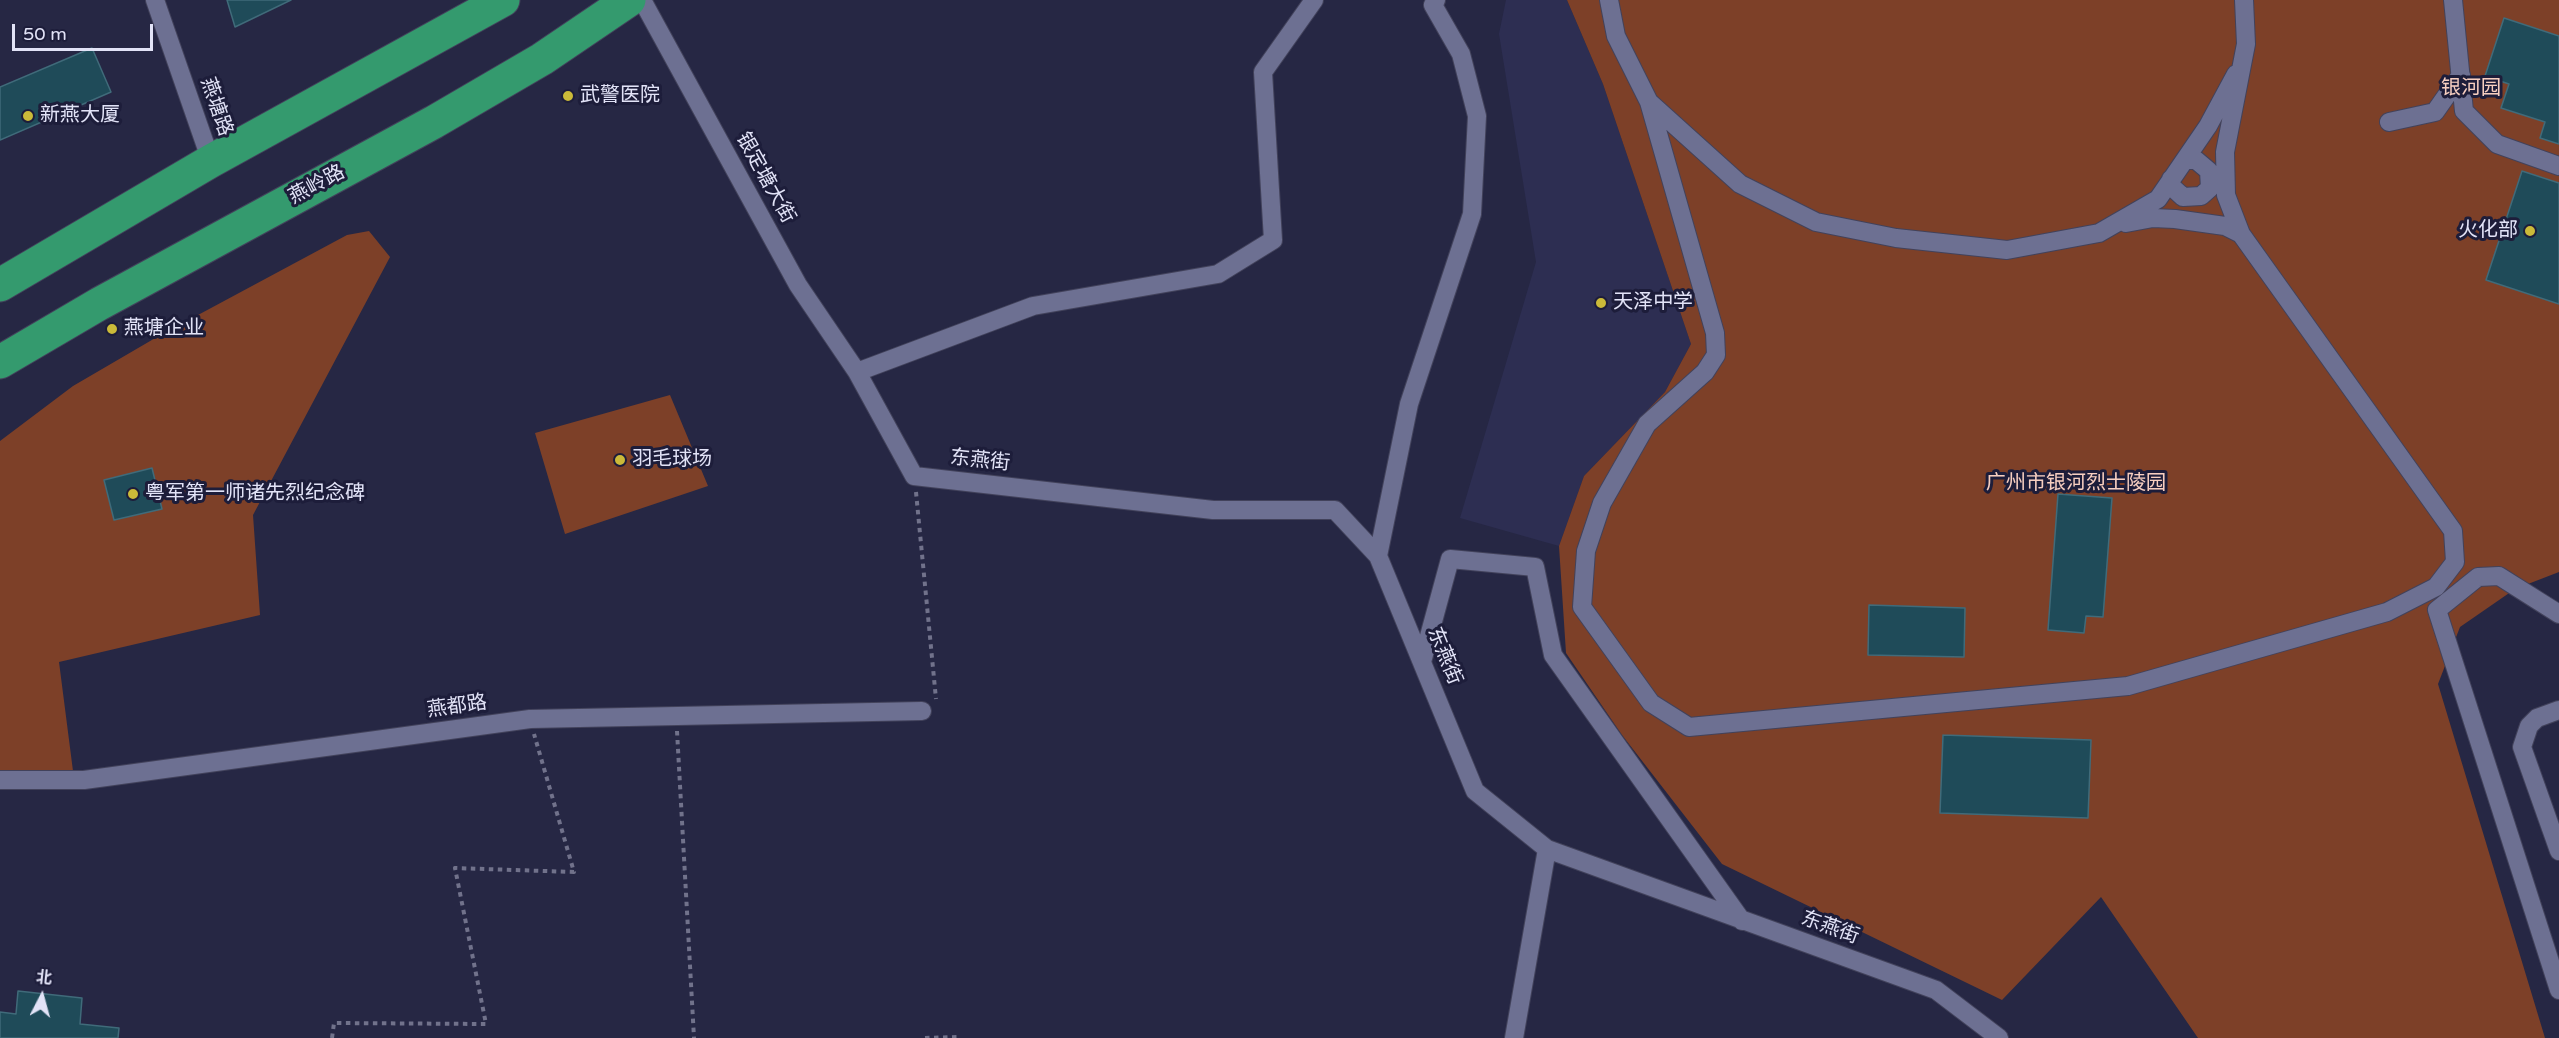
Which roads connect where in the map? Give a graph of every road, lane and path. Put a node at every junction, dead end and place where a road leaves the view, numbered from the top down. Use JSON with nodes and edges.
{"nodes":[{"id":1,"x":155,"y":0,"type":"edge"},
{"id":2,"x":503,"y":0,"type":"edge"},
{"id":3,"x":628,"y":0,"type":"edge"},
{"id":4,"x":642,"y":0,"type":"edge"},
{"id":5,"x":1314,"y":0,"type":"edge"},
{"id":6,"x":1436,"y":0,"type":"edge"},
{"id":7,"x":1610,"y":0,"type":"edge"},
{"id":8,"x":2244,"y":0,"type":"edge"},
{"id":9,"x":2453,"y":0,"type":"edge"},
{"id":10,"x":2243,"y":60,"type":"junction"},
{"id":11,"x":2461,"y":75,"type":"junction"},
{"id":12,"x":1649,"y":102,"type":"junction"},
{"id":13,"x":2389,"y":122,"type":"dead end"},
{"id":14,"x":2185,"y":160,"type":"junction"},
{"id":15,"x":211,"y":161,"type":"junction"},
{"id":16,"x":2217,"y":166,"type":"junction"},
{"id":17,"x":2559,"y":166,"type":"edge"},
{"id":18,"x":2171,"y":179,"type":"junction"},
{"id":19,"x":2208,"y":190,"type":"junction"},
{"id":20,"x":2226,"y":195,"type":"junction"},
{"id":21,"x":2114,"y":225,"type":"junction"},
{"id":22,"x":2241,"y":234,"type":"junction"},
{"id":23,"x":0,"y":285,"type":"edge"},
{"id":24,"x":0,"y":362,"type":"edge"},
{"id":25,"x":857,"y":372,"type":"junction"},
{"id":26,"x":914,"y":476,"type":"junction"},
{"id":27,"x":1378,"y":556,"type":"junction"},
{"id":28,"x":2559,"y":614,"type":"edge"},
{"id":29,"x":1422,"y":662,"type":"junction"},
{"id":30,"x":929,"y":706,"type":"joint"},
{"id":31,"x":2559,"y":711,"type":"edge"},
{"id":32,"x":676,"y":717,"type":"junction"},
{"id":33,"x":530,"y":719,"type":"junction"},
{"id":34,"x":0,"y":780,"type":"edge"},
{"id":35,"x":1547,"y":849,"type":"junction"},
{"id":36,"x":2559,"y":851,"type":"edge"},
{"id":37,"x":1742,"y":921,"type":"junction"},
{"id":38,"x":2559,"y":990,"type":"edge"},
{"id":39,"x":958,"y":1037,"type":"edge"},
{"id":40,"x":332,"y":1038,"type":"edge"},
{"id":41,"x":694,"y":1038,"type":"edge"},
{"id":42,"x":925,"y":1038,"type":"edge"},
{"id":43,"x":1514,"y":1038,"type":"edge"},
{"id":44,"x":1999,"y":1038,"type":"edge"}],
"edges":[{"from":1,"to":15,"type":"street","name":"燕塘路"},
{"from":2,"to":15,"type":"highway"},
{"from":3,"to":24,"type":"highway","name":"燕岭路"},
{"from":4,"to":25,"type":"street","name":"银定塘大街"},
{"from":5,"to":25,"type":"street"},
{"from":6,"to":27,"type":"street"},
{"from":7,"to":12,"type":"street"},
{"from":8,"to":10,"type":"street"},
{"from":9,"to":11,"type":"street"},
{"from":10,"to":14,"type":"street"},
{"from":10,"to":16,"type":"street"},
{"from":11,"to":13,"type":"street"},
{"from":11,"to":17,"type":"street"},
{"from":12,"to":21,"type":"street"},
{"from":12,"to":22,"type":"street"},
{"from":14,"to":16,"type":"street"},
{"from":14,"to":18,"type":"street"},
{"from":15,"to":23,"type":"highway"},
{"from":16,"to":19,"type":"street"},
{"from":16,"to":20,"type":"street"},
{"from":18,"to":19,"type":"street"},
{"from":18,"to":21,"type":"street"},
{"from":19,"to":20,"type":"street"},
{"from":20,"to":22,"type":"street"},
{"from":21,"to":22,"type":"street"},
{"from":25,"to":26,"type":"street"},
{"from":26,"to":27,"type":"street","name":"东燕街"},
{"from":26,"to":30,"type":"path"},
{"from":27,"to":29,"type":"street","name":"东燕街"},
{"from":28,"to":38,"type":"street"},
{"from":29,"to":35,"type":"street","name":"东燕街"},
{"from":29,"to":37,"type":"street"},
{"from":30,"to":32,"type":"street","name":"燕都路"},
{"from":31,"to":36,"type":"street"},
{"from":32,"to":33,"type":"street","name":"燕都路"},
{"from":32,"to":41,"type":"path"},
{"from":33,"to":34,"type":"street","name":"燕都路"},
{"from":33,"to":40,"type":"path"},
{"from":35,"to":37,"type":"street","name":"东燕街"},
{"from":35,"to":43,"type":"street"},
{"from":37,"to":44,"type":"street","name":"东燕街"},
{"from":39,"to":42,"type":"path"}]}
